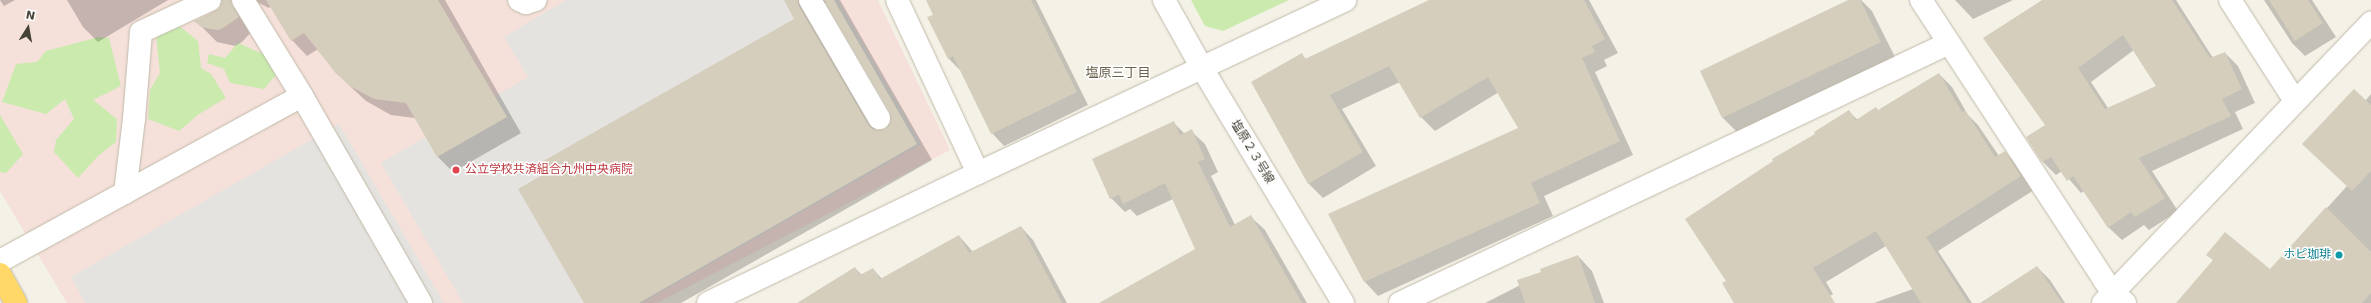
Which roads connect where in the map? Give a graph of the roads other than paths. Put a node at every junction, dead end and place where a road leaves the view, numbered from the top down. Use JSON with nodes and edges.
{"nodes":[{"id":1,"x":210,"y":0,"type":"edge"},
{"id":2,"x":244,"y":0,"type":"edge"},
{"id":3,"x":519,"y":0,"type":"edge"},
{"id":4,"x":536,"y":0,"type":"edge"},
{"id":5,"x":810,"y":0,"type":"edge"},
{"id":6,"x":897,"y":0,"type":"edge"},
{"id":7,"x":1164,"y":0,"type":"edge"},
{"id":8,"x":1345,"y":0,"type":"edge"},
{"id":9,"x":1921,"y":0,"type":"edge"},
{"id":10,"x":2230,"y":0,"type":"edge"},
{"id":11,"x":2371,"y":23,"type":"edge"},
{"id":12,"x":1949,"y":43,"type":"junction"},
{"id":13,"x":1202,"y":68,"type":"junction"},
{"id":14,"x":302,"y":96,"type":"junction"},
{"id":15,"x":2295,"y":101,"type":"junction"},
{"id":16,"x":879,"y":118,"type":"dead end"},
{"id":17,"x":978,"y":172,"type":"junction"},
{"id":18,"x":125,"y":193,"type":"junction"},
{"id":19,"x":0,"y":261,"type":"edge"},
{"id":20,"x":0,"y":274,"type":"edge"},
{"id":21,"x":2113,"y":299,"type":"edge"},
{"id":22,"x":16,"y":303,"type":"edge"},
{"id":23,"x":421,"y":303,"type":"edge"},
{"id":24,"x":708,"y":303,"type":"edge"},
{"id":25,"x":1343,"y":303,"type":"edge"},
{"id":26,"x":1400,"y":303,"type":"edge"}],
"edges":[{"from":1,"to":18,"type":"street"},
{"from":2,"to":14,"type":"street"},
{"from":3,"to":4,"type":"street"},
{"from":5,"to":16,"type":"street"},
{"from":6,"to":17,"type":"street"},
{"from":7,"to":13,"type":"street","name":"塩原２３号線"},
{"from":8,"to":13,"type":"street"},
{"from":9,"to":12,"type":"street"},
{"from":10,"to":15,"type":"street"},
{"from":11,"to":15,"type":"street"},
{"from":12,"to":21,"type":"street"},
{"from":12,"to":26,"type":"street"},
{"from":13,"to":17,"type":"street"},
{"from":13,"to":25,"type":"street","name":"塩原２３号線"},
{"from":14,"to":18,"type":"street"},
{"from":14,"to":23,"type":"street"},
{"from":15,"to":21,"type":"street"},
{"from":17,"to":24,"type":"street"},
{"from":18,"to":19,"type":"street"},
{"from":20,"to":22,"type":"highway"}]}
